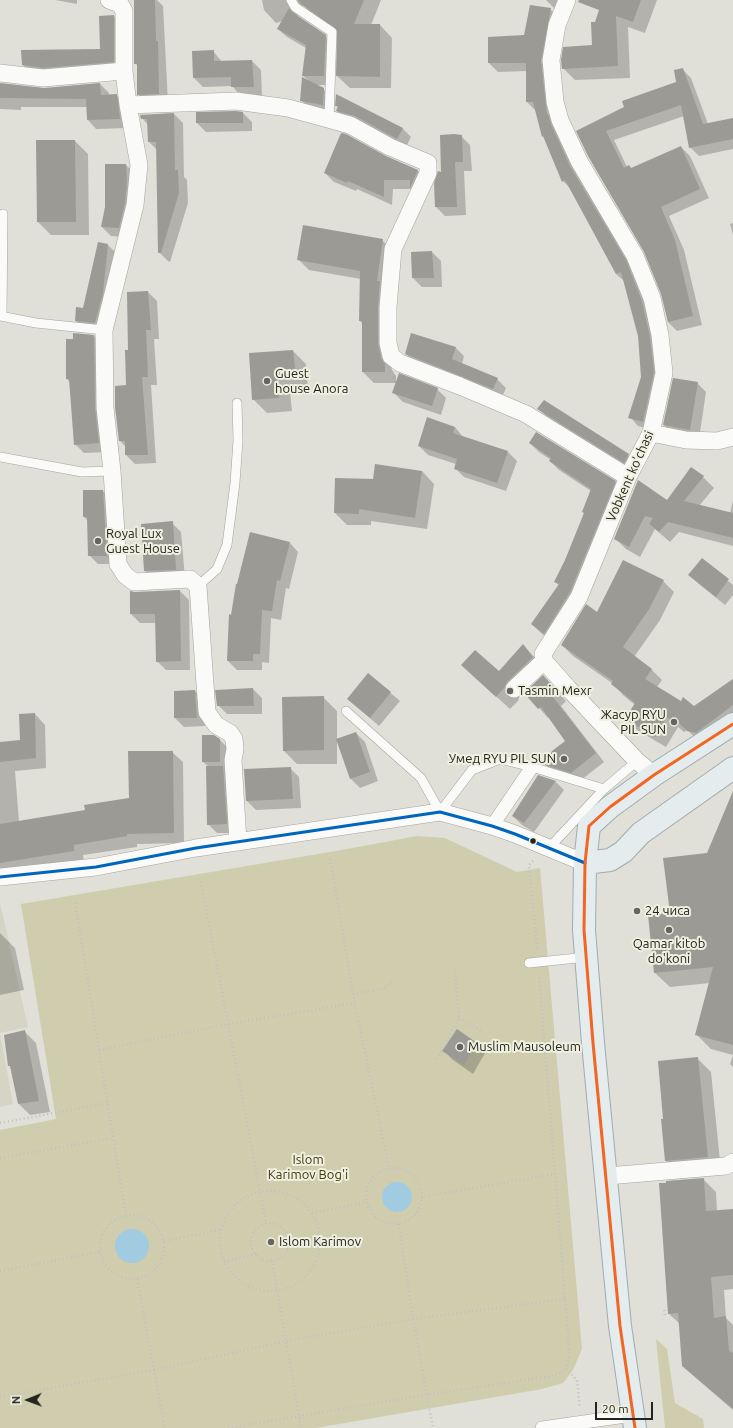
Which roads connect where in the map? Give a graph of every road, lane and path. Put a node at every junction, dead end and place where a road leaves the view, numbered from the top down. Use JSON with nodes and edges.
{"nodes":[{"id":1,"x":109,"y":0,"type":"edge"},
{"id":2,"x":291,"y":0,"type":"edge"},
{"id":3,"x":567,"y":0,"type":"edge"},
{"id":4,"x":124,"y":70,"type":"junction"},
{"id":5,"x":0,"y":73,"type":"edge"},
{"id":6,"x":128,"y":105,"type":"junction"},
{"id":7,"x":329,"y":119,"type":"junction"},
{"id":8,"x":3,"y":214,"type":"dead end"},
{"id":9,"x":1,"y":316,"type":"edge"},
{"id":10,"x":104,"y":330,"type":"junction"},
{"id":11,"x":237,"y":403,"type":"dead end"},
{"id":12,"x":651,"y":433,"type":"junction"},
{"id":13,"x":733,"y":437,"type":"edge"},
{"id":14,"x":0,"y":457,"type":"edge"},
{"id":15,"x":112,"y":471,"type":"junction"},
{"id":16,"x":628,"y":477,"type":"junction"},
{"id":17,"x":198,"y":586,"type":"junction"},
{"id":18,"x":544,"y":661,"type":"junction"},
{"id":19,"x":514,"y":689,"type":"dead end"},
{"id":20,"x":346,"y":711,"type":"dead end"},
{"id":21,"x":733,"y":724,"type":"edge"},
{"id":22,"x":637,"y":761,"type":"junction"},
{"id":23,"x":532,"y":767,"type":"junction"},
{"id":24,"x":733,"y":768,"type":"edge"},
{"id":25,"x":654,"y":775,"type":"junction"},
{"id":26,"x":604,"y":789,"type":"junction"},
{"id":27,"x":440,"y":812,"type":"junction"},
{"id":28,"x":492,"y":826,"type":"junction"},
{"id":29,"x":238,"y":842,"type":"junction"},
{"id":30,"x":548,"y":849,"type":"junction"},
{"id":31,"x":330,"y":859,"type":"dead end"},
{"id":32,"x":585,"y":863,"type":"junction"},
{"id":33,"x":0,"y":877,"type":"edge"},
{"id":34,"x":201,"y":882,"type":"dead end"},
{"id":35,"x":75,"y":903,"type":"dead end"},
{"id":36,"x":587,"y":957,"type":"junction"},
{"id":37,"x":533,"y":962,"type":"junction"},
{"id":38,"x":455,"y":971,"type":"dead end"},
{"id":39,"x":392,"y":983,"type":"dead end"},
{"id":40,"x":353,"y":994,"type":"junction"},
{"id":41,"x":355,"y":1003,"type":"junction"},
{"id":42,"x":459,"y":1018,"type":"junction"},
{"id":43,"x":228,"y":1024,"type":"junction"},
{"id":44,"x":483,"y":1032,"type":"dead end"},
{"id":45,"x":99,"y":1050,"type":"junction"},
{"id":46,"x":437,"y":1059,"type":"dead end"},
{"id":47,"x":108,"y":1103,"type":"junction"},
{"id":48,"x":0,"y":1124,"type":"edge"},
{"id":49,"x":113,"y":1138,"type":"junction"},
{"id":50,"x":0,"y":1158,"type":"edge"},
{"id":51,"x":733,"y":1162,"type":"edge"},
{"id":52,"x":389,"y":1169,"type":"junction"},
{"id":53,"x":555,"y":1174,"type":"junction"},
{"id":54,"x":606,"y":1176,"type":"junction"},
{"id":55,"x":259,"y":1192,"type":"junction"},
{"id":56,"x":421,"y":1197,"type":"junction"},
{"id":57,"x":366,"y":1202,"type":"junction"},
{"id":58,"x":312,"y":1213,"type":"junction"},
{"id":59,"x":126,"y":1216,"type":"junction"},
{"id":60,"x":266,"y":1223,"type":"junction"},
{"id":61,"x":399,"y":1224,"type":"junction"},
{"id":62,"x":221,"y":1230,"type":"junction"},
{"id":63,"x":164,"y":1241,"type":"junction"},
{"id":64,"x":321,"y":1246,"type":"junction"},
{"id":65,"x":288,"y":1248,"type":"junction"},
{"id":66,"x":100,"y":1252,"type":"junction"},
{"id":67,"x":257,"y":1254,"type":"junction"},
{"id":68,"x":272,"y":1260,"type":"junction"},
{"id":69,"x":224,"y":1262,"type":"junction"},
{"id":70,"x":0,"y":1271,"type":"edge"},
{"id":71,"x":137,"y":1279,"type":"junction"},
{"id":72,"x":278,"y":1292,"type":"junction"},
{"id":73,"x":565,"y":1299,"type":"junction"},
{"id":74,"x":664,"y":1310,"type":"dead end"},
{"id":75,"x":665,"y":1317,"type":"dead end"},
{"id":76,"x":413,"y":1319,"type":"junction"},
{"id":77,"x":286,"y":1341,"type":"junction"},
{"id":78,"x":566,"y":1369,"type":"junction"},
{"id":79,"x":154,"y":1370,"type":"junction"},
{"id":80,"x":426,"y":1395,"type":"junction"},
{"id":81,"x":0,"y":1397,"type":"edge"},
{"id":82,"x":298,"y":1417,"type":"junction"},
{"id":83,"x":634,"y":1421,"type":"edge"},
{"id":84,"x":582,"y":1422,"type":"junction"},
{"id":85,"x":165,"y":1428,"type":"edge"},
{"id":86,"x":228,"y":1428,"type":"edge"},
{"id":87,"x":301,"y":1428,"type":"edge"},
{"id":88,"x":433,"y":1428,"type":"edge"},
{"id":89,"x":542,"y":1428,"type":"edge"}],
"edges":[{"from":1,"to":4,"type":"street"},
{"from":2,"to":7,"type":"lane"},
{"from":3,"to":12,"type":"street","name":"Vobkent ko'chasi"},
{"from":4,"to":5,"type":"street"},
{"from":4,"to":6,"type":"street"},
{"from":6,"to":7,"type":"street"},
{"from":6,"to":10,"type":"street"},
{"from":7,"to":16,"type":"street"},
{"from":8,"to":9,"type":"lane"},
{"from":9,"to":10,"type":"lane"},
{"from":10,"to":15,"type":"street"},
{"from":11,"to":17,"type":"lane"},
{"from":12,"to":13,"type":"street"},
{"from":12,"to":16,"type":"street","name":"Vobkent ko'chasi"},
{"from":14,"to":15,"type":"lane"},
{"from":15,"to":17,"type":"street"},
{"from":16,"to":18,"type":"street","name":"Vobkent ko'chasi"},
{"from":17,"to":29,"type":"street"},
{"from":18,"to":19,"type":"street"},
{"from":18,"to":22,"type":"street"},
{"from":20,"to":27,"type":"lane"},
{"from":21,"to":25,"type":"main road"},
{"from":22,"to":25,"type":"street"},
{"from":22,"to":26,"type":"lane"},
{"from":23,"to":26,"type":"lane"},
{"from":23,"to":27,"type":"lane"},
{"from":23,"to":28,"type":"street"},
{"from":24,"to":32,"type":"main road"},
{"from":25,"to":32,"type":"main road"},
{"from":26,"to":30,"type":"lane"},
{"from":27,"to":28,"type":"street"},
{"from":27,"to":29,"type":"street"},
{"from":28,"to":30,"type":"street"},
{"from":29,"to":33,"type":"street"},
{"from":30,"to":32,"type":"street"},
{"from":30,"to":37,"type":"path"},
{"from":31,"to":40,"type":"path"},
{"from":32,"to":36,"type":"main road"},
{"from":34,"to":43,"type":"path"},
{"from":35,"to":45,"type":"path"},
{"from":36,"to":37,"type":"lane"},
{"from":36,"to":54,"type":"main road"},
{"from":37,"to":53,"type":"path"},
{"from":38,"to":42,"type":"path"},
{"from":39,"to":40,"type":"path"},
{"from":40,"to":41,"type":"path"},
{"from":41,"to":43,"type":"path"},
{"from":41,"to":52,"type":"path"},
{"from":42,"to":44,"type":"path"},
{"from":42,"to":46,"type":"path"},
{"from":43,"to":45,"type":"path"},
{"from":43,"to":55,"type":"path"},
{"from":45,"to":47,"type":"path"},
{"from":47,"to":48,"type":"path"},
{"from":47,"to":49,"type":"path"},
{"from":49,"to":50,"type":"path"},
{"from":49,"to":59,"type":"path"},
{"from":51,"to":54,"type":"street"},
{"from":52,"to":56,"type":"path"},
{"from":52,"to":57,"type":"path"},
{"from":53,"to":56,"type":"path"},
{"from":53,"to":73,"type":"path"},
{"from":54,"to":83,"type":"main road"},
{"from":55,"to":58,"type":"path"},
{"from":55,"to":60,"type":"path"},
{"from":55,"to":62,"type":"path"},
{"from":56,"to":61,"type":"path"},
{"from":57,"to":58,"type":"path"},
{"from":57,"to":61,"type":"path"},
{"from":58,"to":64,"type":"path"},
{"from":59,"to":63,"type":"path"},
{"from":59,"to":66,"type":"path"},
{"from":60,"to":65,"type":"path"},
{"from":60,"to":67,"type":"path"},
{"from":61,"to":76,"type":"path"},
{"from":62,"to":63,"type":"path"},
{"from":62,"to":69,"type":"path"},
{"from":63,"to":71,"type":"path"},
{"from":64,"to":65,"type":"path"},
{"from":64,"to":72,"type":"path"},
{"from":65,"to":68,"type":"path"},
{"from":66,"to":70,"type":"path"},
{"from":66,"to":71,"type":"path"},
{"from":67,"to":68,"type":"path"},
{"from":67,"to":69,"type":"path"},
{"from":68,"to":72,"type":"path"},
{"from":69,"to":72,"type":"path"},
{"from":71,"to":79,"type":"path"},
{"from":72,"to":77,"type":"path"},
{"from":73,"to":76,"type":"path"},
{"from":73,"to":78,"type":"path"},
{"from":74,"to":75,"type":"path"},
{"from":76,"to":77,"type":"path"},
{"from":76,"to":80,"type":"path"},
{"from":77,"to":79,"type":"path"},
{"from":77,"to":82,"type":"path"},
{"from":78,"to":80,"type":"path"},
{"from":78,"to":84,"type":"path"},
{"from":79,"to":81,"type":"path"},
{"from":79,"to":85,"type":"path"},
{"from":80,"to":82,"type":"path"},
{"from":80,"to":88,"type":"path"},
{"from":82,"to":86,"type":"path"},
{"from":82,"to":87,"type":"path"},
{"from":83,"to":84,"type":"street"},
{"from":84,"to":89,"type":"street"}]}
